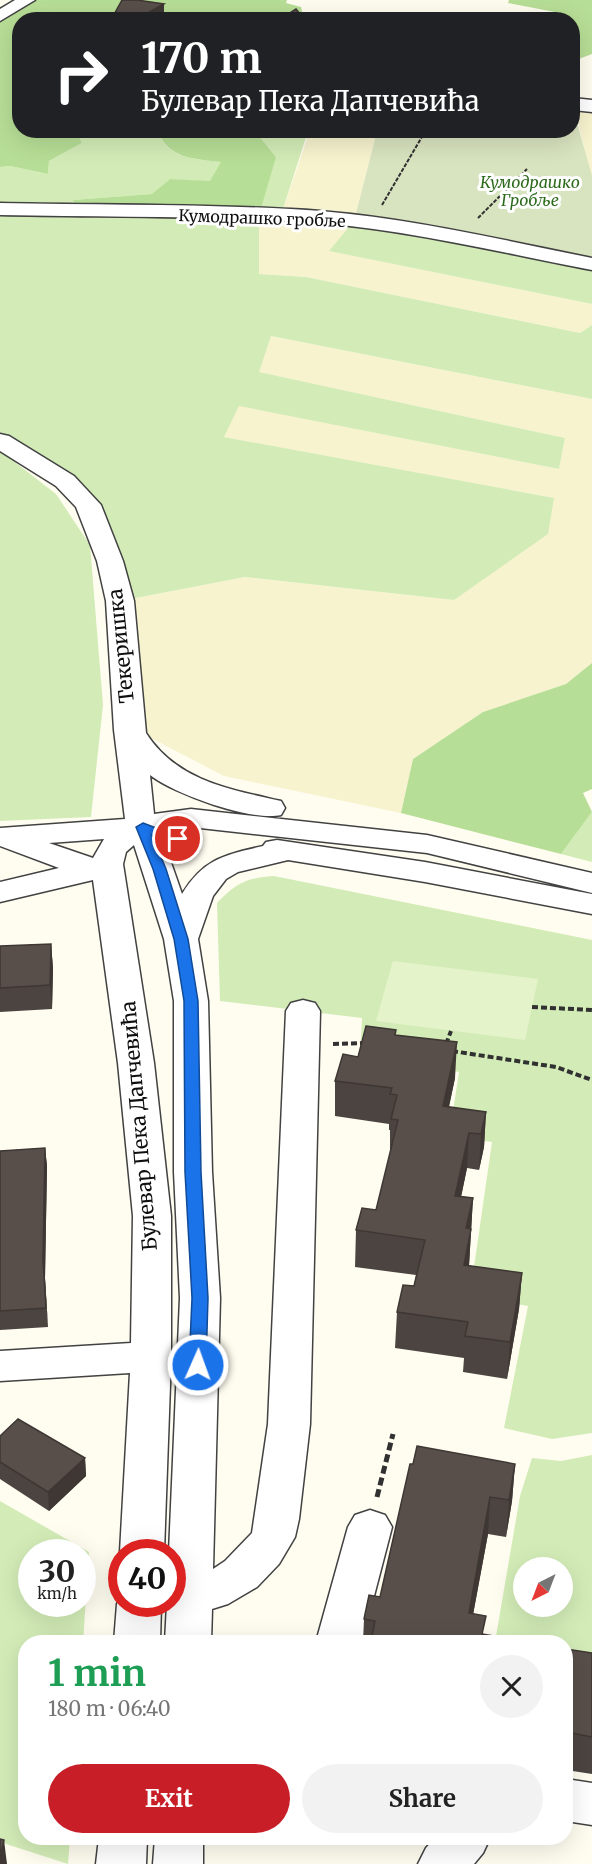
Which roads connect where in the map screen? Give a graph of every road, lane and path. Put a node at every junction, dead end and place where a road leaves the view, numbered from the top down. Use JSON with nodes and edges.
{"nodes":[{"id":1,"x":22,"y":0,"type":"edge"},
{"id":2,"x":0,"y":16,"type":"edge"},
{"id":3,"x":422,"y":138,"type":"edge"},
{"id":4,"x":527,"y":169,"type":"dead end"},
{"id":5,"x":0,"y":209,"type":"edge"},
{"id":6,"x":478,"y":218,"type":"dead end"},
{"id":7,"x":368,"y":223,"type":"junction"},
{"id":8,"x":592,"y":264,"type":"edge"},
{"id":9,"x":3,"y":446,"type":"edge"},
{"id":10,"x":129,"y":730,"type":"junction"},
{"id":11,"x":143,"y":827,"type":"junction"},
{"id":12,"x":427,"y":844,"type":"junction"},
{"id":13,"x":287,"y":850,"type":"junction"},
{"id":14,"x":101,"y":872,"type":"junction"},
{"id":15,"x":592,"y":883,"type":"edge"},
{"id":16,"x":0,"y":892,"type":"edge"},
{"id":17,"x":592,"y":904,"type":"edge"},
{"id":18,"x":181,"y":939,"type":"junction"},
{"id":19,"x":532,"y":1007,"type":"dead end"},
{"id":20,"x":592,"y":1010,"type":"edge"},
{"id":21,"x":302,"y":1028,"type":"joint"},
{"id":22,"x":451,"y":1030,"type":"dead end"},
{"id":23,"x":369,"y":1043,"type":"edge"},
{"id":24,"x":592,"y":1080,"type":"edge"},
{"id":25,"x":151,"y":1356,"type":"junction"},
{"id":26,"x":0,"y":1366,"type":"edge"},
{"id":27,"x":393,"y":1434,"type":"dead end"},
{"id":28,"x":370,"y":1527,"type":"joint"},
{"id":29,"x":143,"y":1539,"type":"edge"},
{"id":30,"x":189,"y":1592,"type":"junction"},
{"id":31,"x":139,"y":1617,"type":"edge"},
{"id":32,"x":138,"y":1635,"type":"edge"},
{"id":33,"x":188,"y":1635,"type":"edge"},
{"id":34,"x":341,"y":1635,"type":"edge"},
{"id":35,"x":573,"y":1801,"type":"edge"},
{"id":36,"x":592,"y":1804,"type":"edge"},
{"id":37,"x":122,"y":1845,"type":"edge"},
{"id":38,"x":179,"y":1845,"type":"edge"},
{"id":39,"x":121,"y":1864,"type":"edge"},
{"id":40,"x":178,"y":1864,"type":"edge"}],
"edges":[{"from":1,"to":2,"type":"street"},
{"from":3,"to":7,"type":"path"},
{"from":4,"to":6,"type":"path"},
{"from":5,"to":7,"type":"street","name":"Кумодрашко гробље"},
{"from":7,"to":8,"type":"street","name":"Кумодрашко гробље"},
{"from":9,"to":10,"type":"street","name":"Текеришка"},
{"from":10,"to":11,"type":"street","name":"Текеришка"},
{"from":10,"to":12,"type":"street"},
{"from":11,"to":12,"type":"street","name":"Булевар Пека Дапчевића"},
{"from":11,"to":13,"type":"street"},
{"from":11,"to":14,"type":"street","name":"Булевар Пека Дапчевића"},
{"from":11,"to":14,"type":"street"},
{"from":11,"to":18,"type":"street"},
{"from":12,"to":15,"type":"street","name":"Булевар Пека Дапчевића"},
{"from":13,"to":17,"type":"street"},
{"from":13,"to":18,"type":"street"},
{"from":14,"to":16,"type":"street"},
{"from":14,"to":25,"type":"street","name":"Булевар Пека Дапчевића"},
{"from":18,"to":30,"type":"street"},
{"from":19,"to":20,"type":"path"},
{"from":21,"to":23,"type":"path"},
{"from":21,"to":30,"type":"street"},
{"from":22,"to":24,"type":"path"},
{"from":25,"to":26,"type":"street"},
{"from":25,"to":29,"type":"street","name":"Булевар Пека Дапчевића"},
{"from":27,"to":28,"type":"path"},
{"from":28,"to":34,"type":"street"},
{"from":30,"to":33,"type":"street"},
{"from":31,"to":32,"type":"street"},
{"from":35,"to":36,"type":"street"},
{"from":37,"to":39,"type":"street"},
{"from":38,"to":40,"type":"street"}]}
